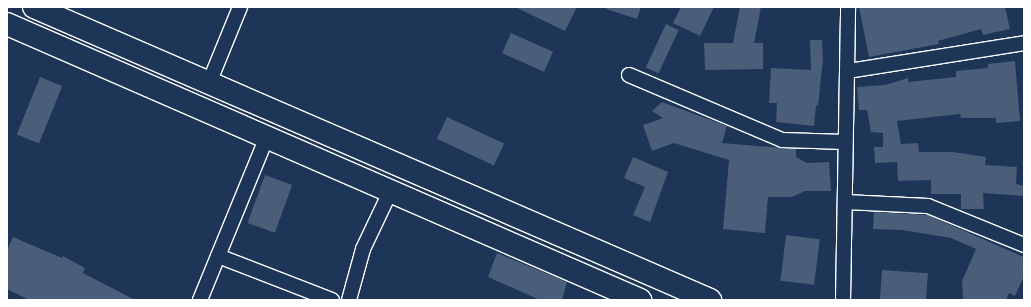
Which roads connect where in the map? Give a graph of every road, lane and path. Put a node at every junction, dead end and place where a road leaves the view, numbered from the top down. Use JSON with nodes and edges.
{"nodes":[{"id":1,"x":34,"y":7,"type":"edge"},
{"id":2,"x":240,"y":7,"type":"edge"},
{"id":3,"x":848,"y":7,"type":"edge"},
{"id":4,"x":7,"y":24,"type":"edge"},
{"id":5,"x":1024,"y":43,"type":"edge"},
{"id":6,"x":172,"y":67,"type":"junction"},
{"id":7,"x":848,"y":71,"type":"junction"},
{"id":8,"x":629,"y":75,"type":"dead end"},
{"id":9,"x":209,"y":83,"type":"junction"},
{"id":10,"x":161,"y":90,"type":"junction"},
{"id":11,"x":267,"y":137,"type":"junction"},
{"id":12,"x":845,"y":142,"type":"junction"},
{"id":13,"x":391,"y":190,"type":"junction"},
{"id":14,"x":845,"y":202,"type":"junction"},
{"id":15,"x":1024,"y":245,"type":"edge"},
{"id":16,"x":218,"y":256,"type":"junction"},
{"id":17,"x":705,"y":299,"type":"edge"},
{"id":18,"x":200,"y":300,"type":"edge"},
{"id":19,"x":332,"y":300,"type":"edge"},
{"id":20,"x":349,"y":300,"type":"edge"},
{"id":21,"x":640,"y":300,"type":"edge"},
{"id":22,"x":843,"y":300,"type":"edge"}],
"edges":[{"from":1,"to":6,"type":"main road"},
{"from":2,"to":9,"type":"street"},
{"from":3,"to":7,"type":"street"},
{"from":4,"to":10,"type":"main road"},
{"from":5,"to":7,"type":"street"},
{"from":6,"to":9,"type":"main road"},
{"from":6,"to":10,"type":"main road"},
{"from":7,"to":12,"type":"street"},
{"from":8,"to":12,"type":"street"},
{"from":9,"to":17,"type":"main road"},
{"from":10,"to":11,"type":"main road"},
{"from":11,"to":13,"type":"main road"},
{"from":11,"to":16,"type":"street"},
{"from":12,"to":14,"type":"street"},
{"from":13,"to":20,"type":"street"},
{"from":13,"to":21,"type":"main road"},
{"from":14,"to":15,"type":"street"},
{"from":14,"to":22,"type":"street"},
{"from":16,"to":18,"type":"street"},
{"from":16,"to":19,"type":"street"}]}
